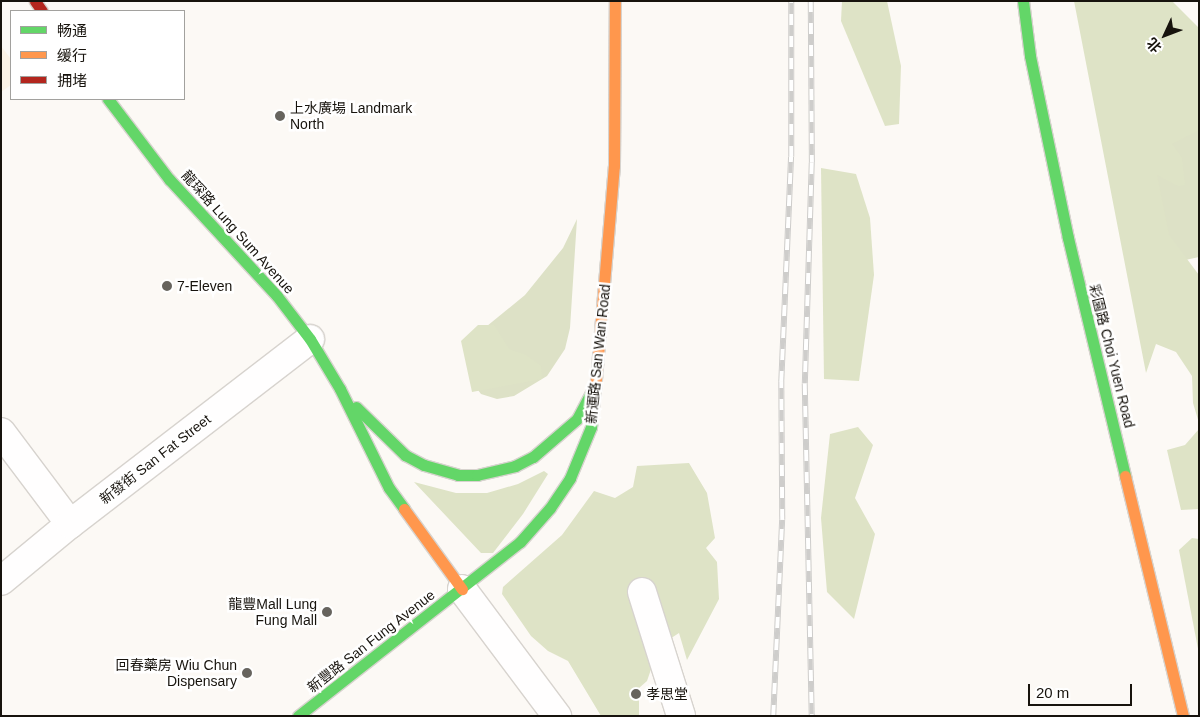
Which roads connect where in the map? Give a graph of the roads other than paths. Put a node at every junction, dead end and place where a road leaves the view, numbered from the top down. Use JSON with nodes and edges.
{"nodes":[{"id":1,"x":615,"y":1,"type":"edge"},
{"id":2,"x":1023,"y":1,"type":"edge"},
{"id":3,"x":109,"y":100,"type":"edge"},
{"id":4,"x":310,"y":339,"type":"junction"},
{"id":5,"x":598,"y":381,"type":"junction"},
{"id":6,"x":340,"y":389,"type":"junction"},
{"id":7,"x":1,"y":432,"type":"edge"},
{"id":8,"x":70,"y":524,"type":"junction"},
{"id":9,"x":1,"y":581,"type":"edge"},
{"id":10,"x":462,"y":589,"type":"junction"},
{"id":11,"x":642,"y":592,"type":"dead end"},
{"id":12,"x":298,"y":716,"type":"edge"},
{"id":13,"x":557,"y":716,"type":"edge"},
{"id":14,"x":681,"y":716,"type":"edge"},
{"id":15,"x":1183,"y":716,"type":"edge"}],
"edges":[{"from":1,"to":5,"type":"street","name":"新運路 San Wan Road"},
{"from":2,"to":15,"type":"street","name":"彩園路 Choi Yuen Road"},
{"from":3,"to":4,"type":"street","name":"龍琛路 Lung Sum Avenue"},
{"from":4,"to":6,"type":"street","name":"龍琛路 Lung Sum Avenue"},
{"from":4,"to":8,"type":"street","name":"新發街 San Fat Street"},
{"from":5,"to":6,"type":"street","name":"龍琛路 Lung Sum Avenue"},
{"from":5,"to":10,"type":"street","name":"新運路 San Wan Road"},
{"from":6,"to":10,"type":"street","name":"龍琛路 Lung Sum Avenue"},
{"from":7,"to":8,"type":"street"},
{"from":8,"to":9,"type":"street","name":"新發街 San Fat Street"},
{"from":10,"to":12,"type":"street","name":"新豐路 San Fung Avenue"},
{"from":10,"to":13,"type":"street"},
{"from":11,"to":14,"type":"street"}]}
